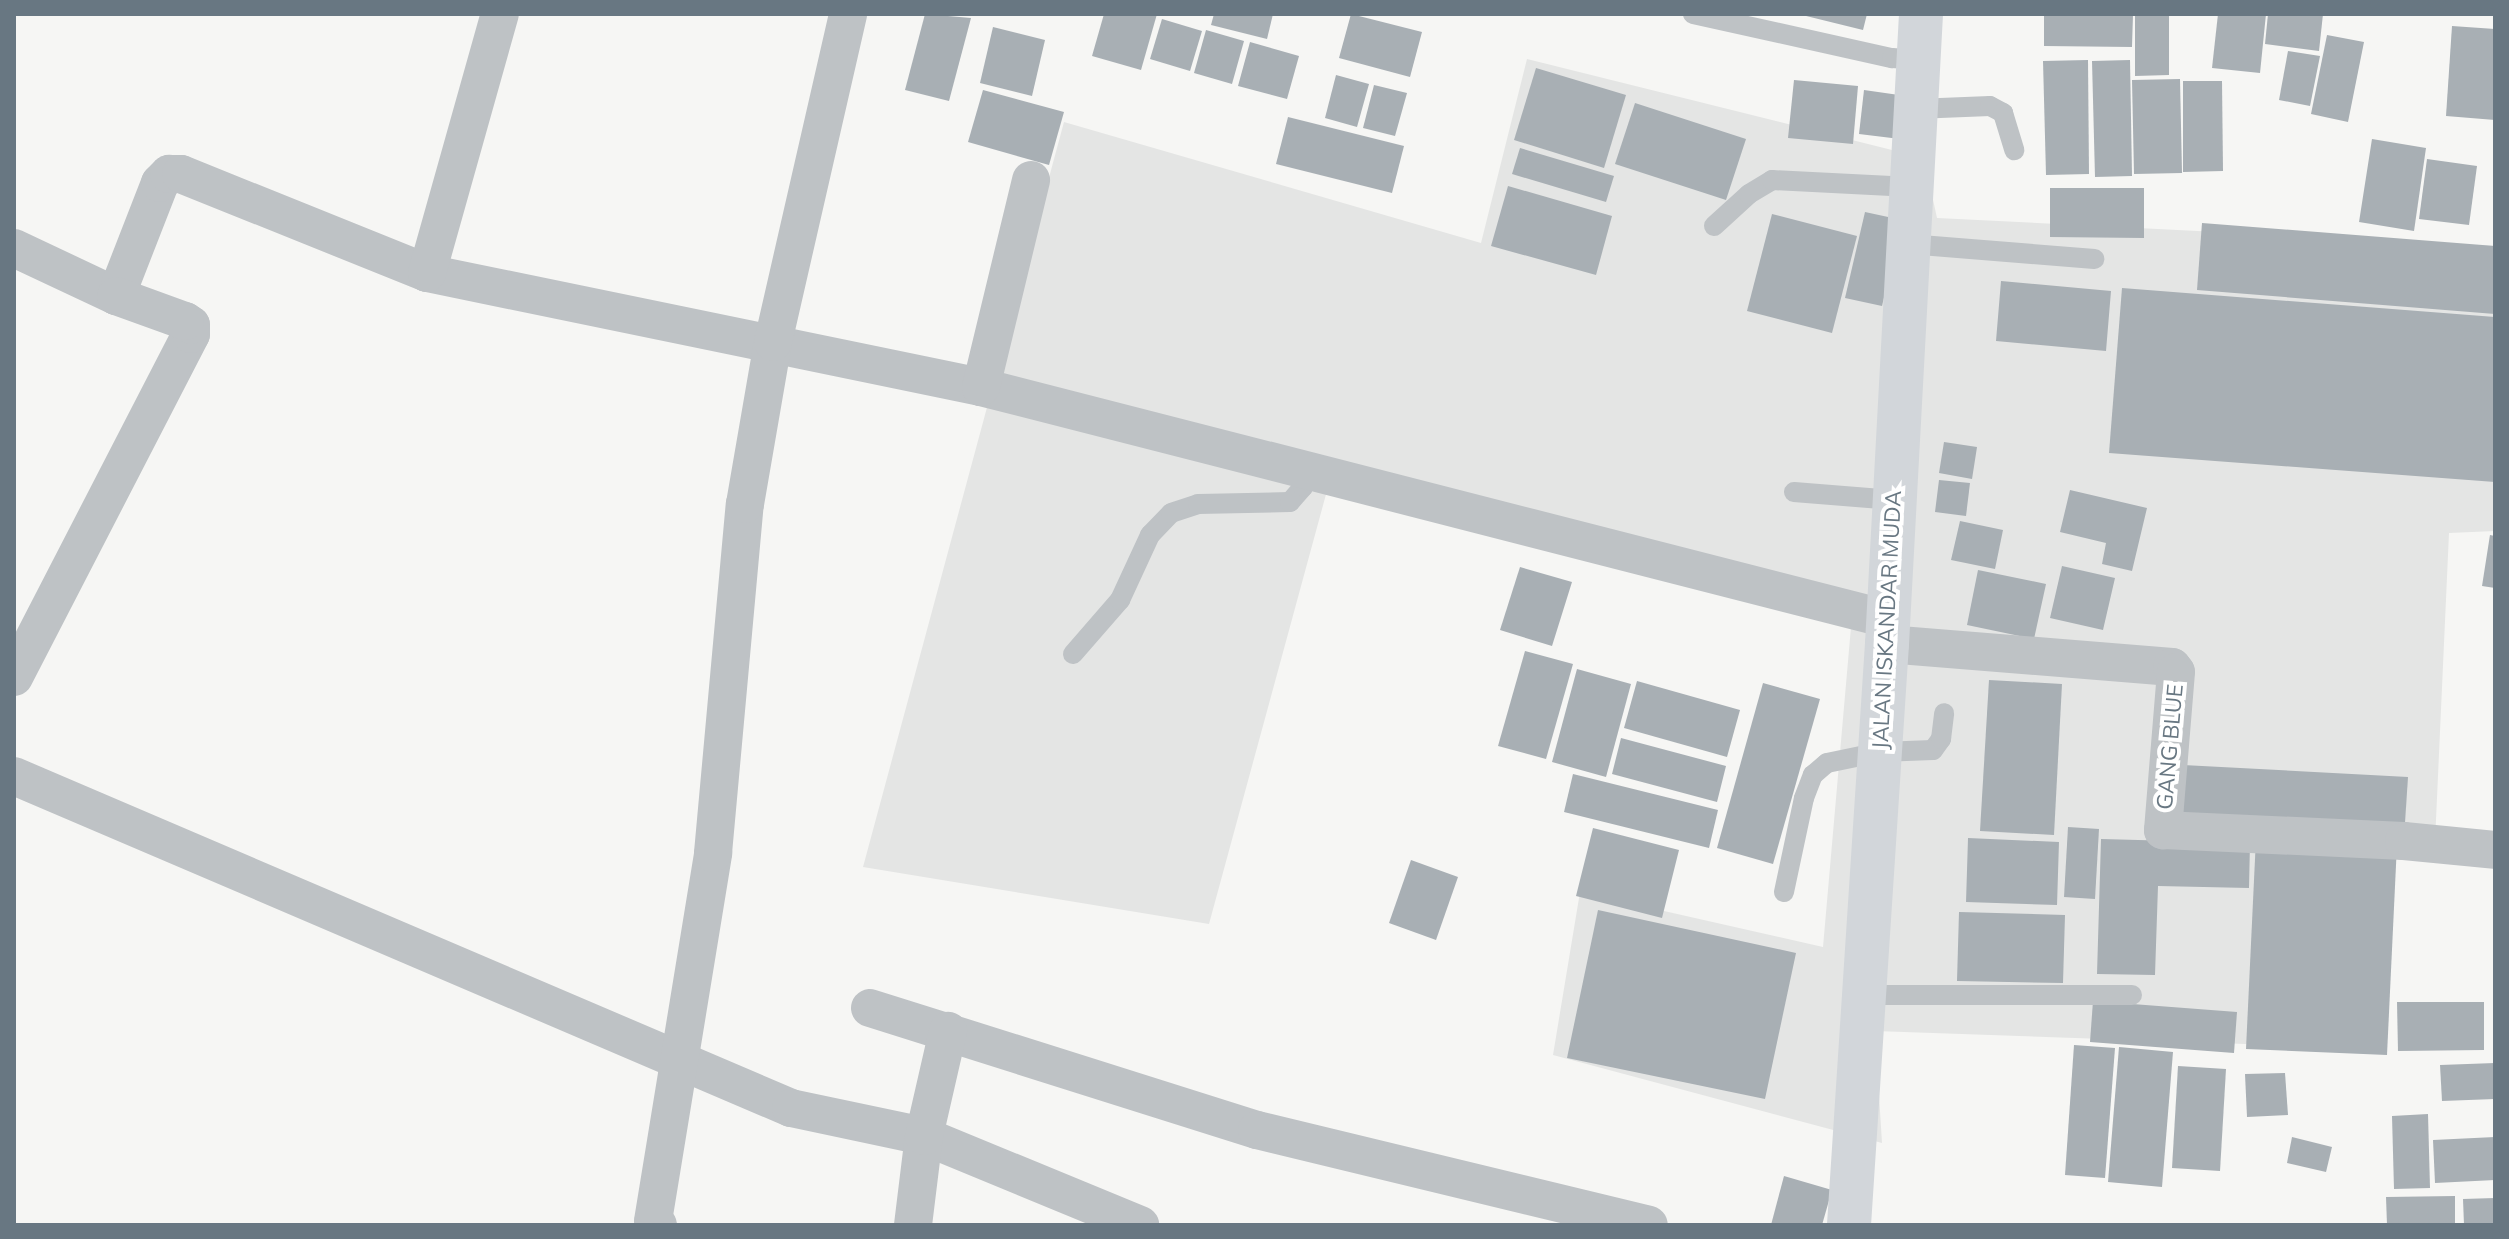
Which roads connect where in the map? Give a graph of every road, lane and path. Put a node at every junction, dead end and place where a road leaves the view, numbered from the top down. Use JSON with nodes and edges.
{"nodes":[{"id":1,"x":500,"y":14,"type":"edge"},
{"id":2,"x":848,"y":14,"type":"edge"},
{"id":3,"x":1693,"y":14,"type":"edge"},
{"id":4,"x":1921,"y":14,"type":"edge"},
{"id":5,"x":1918,"y":60,"type":"junction"},
{"id":6,"x":1915,"y":109,"type":"junction"},
{"id":7,"x":2014,"y":150,"type":"dead end"},
{"id":8,"x":1031,"y":180,"type":"dead end"},
{"id":9,"x":1911,"y":187,"type":"junction"},
{"id":10,"x":1714,"y":226,"type":"dead end"},
{"id":11,"x":1908,"y":244,"type":"junction"},
{"id":12,"x":14,"y":248,"type":"edge"},
{"id":13,"x":2094,"y":259,"type":"dead end"},
{"id":14,"x":427,"y":273,"type":"junction"},
{"id":15,"x":116,"y":296,"type":"junction"},
{"id":16,"x":773,"y":342,"type":"junction"},
{"id":17,"x":981,"y":387,"type":"junction"},
{"id":18,"x":1306,"y":471,"type":"junction"},
{"id":19,"x":1794,"y":492,"type":"dead end"},
{"id":20,"x":1894,"y":500,"type":"junction"},
{"id":21,"x":1887,"y":631,"type":"junction"},
{"id":22,"x":1073,"y":654,"type":"dead end"},
{"id":23,"x":14,"y":677,"type":"edge"},
{"id":24,"x":1944,"y":713,"type":"dead end"},
{"id":25,"x":1880,"y":752,"type":"junction"},
{"id":26,"x":14,"y":776,"type":"edge"},
{"id":27,"x":2495,"y":850,"type":"edge"},
{"id":28,"x":1784,"y":892,"type":"dead end"},
{"id":29,"x":1864,"y":995,"type":"junction"},
{"id":30,"x":2132,"y":995,"type":"dead end"},
{"id":31,"x":870,"y":1008,"type":"dead end"},
{"id":32,"x":948,"y":1031,"type":"junction"},
{"id":33,"x":681,"y":1061,"type":"junction"},
{"id":34,"x":924,"y":1136,"type":"junction"},
{"id":35,"x":658,"y":1225,"type":"edge"},
{"id":36,"x":913,"y":1225,"type":"edge"},
{"id":37,"x":1140,"y":1225,"type":"edge"},
{"id":38,"x":1649,"y":1225,"type":"edge"},
{"id":39,"x":1849,"y":1225,"type":"edge"}],
"edges":[{"from":1,"to":14,"type":"street"},
{"from":2,"to":16,"type":"street"},
{"from":3,"to":5,"type":"lane"},
{"from":4,"to":5,"type":"street","name":"JALAN ISKANDAR MUDA"},
{"from":5,"to":6,"type":"street","name":"JALAN ISKANDAR MUDA"},
{"from":6,"to":7,"type":"lane"},
{"from":6,"to":9,"type":"street","name":"JALAN ISKANDAR MUDA"},
{"from":8,"to":17,"type":"street"},
{"from":9,"to":10,"type":"lane"},
{"from":9,"to":11,"type":"street","name":"JALAN ISKANDAR MUDA"},
{"from":11,"to":13,"type":"lane"},
{"from":11,"to":20,"type":"street","name":"JALAN ISKANDAR MUDA"},
{"from":12,"to":15,"type":"street"},
{"from":14,"to":15,"type":"street"},
{"from":14,"to":16,"type":"street"},
{"from":15,"to":23,"type":"street"},
{"from":16,"to":17,"type":"street"},
{"from":16,"to":33,"type":"street"},
{"from":17,"to":18,"type":"street"},
{"from":18,"to":21,"type":"street"},
{"from":18,"to":22,"type":"lane"},
{"from":19,"to":20,"type":"lane"},
{"from":20,"to":21,"type":"street","name":"JALAN ISKANDAR MUDA"},
{"from":21,"to":25,"type":"street","name":"JALAN ISKANDAR MUDA"},
{"from":21,"to":27,"type":"street","name":"GANG BLUE"},
{"from":24,"to":25,"type":"lane"},
{"from":25,"to":28,"type":"lane"},
{"from":25,"to":29,"type":"street","name":"JALAN ISKANDAR MUDA"},
{"from":26,"to":33,"type":"street"},
{"from":29,"to":30,"type":"lane"},
{"from":29,"to":39,"type":"street","name":"JALAN ISKANDAR MUDA"},
{"from":31,"to":32,"type":"street"},
{"from":32,"to":34,"type":"street"},
{"from":32,"to":38,"type":"street"},
{"from":33,"to":34,"type":"street"},
{"from":33,"to":35,"type":"street"},
{"from":34,"to":36,"type":"street"},
{"from":34,"to":37,"type":"street"}]}
